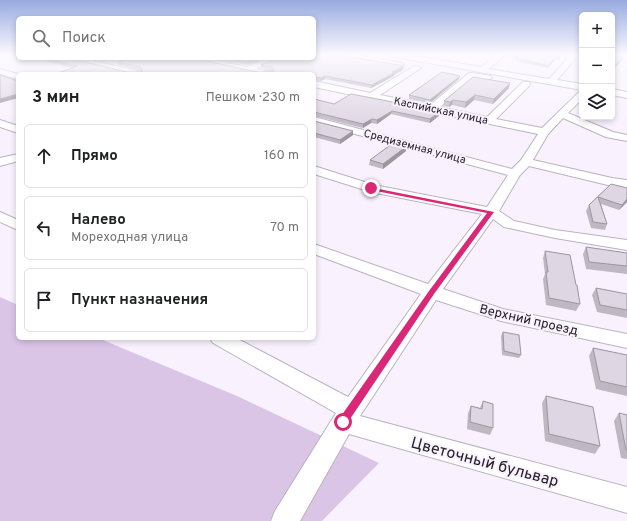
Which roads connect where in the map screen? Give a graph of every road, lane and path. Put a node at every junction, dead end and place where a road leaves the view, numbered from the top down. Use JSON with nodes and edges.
{"nodes":[{"id":1,"x":397,"y":78,"type":"edge"},
{"id":2,"x":468,"y":78,"type":"edge"},
{"id":3,"x":492,"y":78,"type":"edge"},
{"id":4,"x":530,"y":78,"type":"edge"},
{"id":5,"x":554,"y":78,"type":"edge"},
{"id":6,"x":551,"y":82,"type":"junction"},
{"id":7,"x":316,"y":84,"type":"edge"},
{"id":8,"x":526,"y":84,"type":"junction"},
{"id":9,"x":579,"y":87,"type":"edge"},
{"id":10,"x":579,"y":93,"type":"edge"},
{"id":11,"x":615,"y":93,"type":"edge"},
{"id":12,"x":627,"y":95,"type":"edge"},
{"id":13,"x":372,"y":96,"type":"junction"},
{"id":14,"x":579,"y":97,"type":"edge"},
{"id":15,"x":432,"y":109,"type":"junction"},
{"id":16,"x":561,"y":114,"type":"junction"},
{"id":17,"x":316,"y":120,"type":"edge"},
{"id":18,"x":489,"y":121,"type":"junction"},
{"id":19,"x":0,"y":123,"type":"edge"},
{"id":20,"x":16,"y":129,"type":"edge"},
{"id":21,"x":544,"y":132,"type":"junction"},
{"id":22,"x":627,"y":138,"type":"edge"},
{"id":23,"x":16,"y":158,"type":"edge"},
{"id":24,"x":0,"y":162,"type":"edge"},
{"id":25,"x":521,"y":168,"type":"junction"},
{"id":26,"x":316,"y":171,"type":"edge"},
{"id":27,"x":627,"y":184,"type":"edge"},
{"id":28,"x":491,"y":212,"type":"junction"},
{"id":29,"x":0,"y":216,"type":"edge"},
{"id":30,"x":16,"y":225,"type":"edge"},
{"id":31,"x":627,"y":246,"type":"edge"},
{"id":32,"x":316,"y":250,"type":"edge"},
{"id":33,"x":432,"y":292,"type":"junction"},
{"id":34,"x":223,"y":340,"type":"edge"},
{"id":35,"x":627,"y":341,"type":"edge"},
{"id":36,"x":347,"y":416,"type":"junction"},
{"id":37,"x":627,"y":500,"type":"edge"},
{"id":38,"x":285,"y":521,"type":"edge"}],
"edges":[{"from":1,"to":13,"type":"street"},
{"from":2,"to":15,"type":"street"},
{"from":3,"to":8,"type":"street"},
{"from":4,"to":6,"type":"street"},
{"from":5,"to":6,"type":"street"},
{"from":6,"to":9,"type":"street"},
{"from":7,"to":13,"type":"street","name":"Каспийская улица"},
{"from":8,"to":10,"type":"street"},
{"from":8,"to":18,"type":"street"},
{"from":11,"to":12,"type":"street"},
{"from":13,"to":15,"type":"street","name":"Каспийская улица"},
{"from":14,"to":16,"type":"street"},
{"from":15,"to":18,"type":"street","name":"Каспийская улица"},
{"from":16,"to":21,"type":"street"},
{"from":16,"to":22,"type":"street"},
{"from":17,"to":25,"type":"street","name":"Средиземная улица"},
{"from":18,"to":21,"type":"street","name":"Каспийская улица"},
{"from":19,"to":20,"type":"street"},
{"from":21,"to":25,"type":"street"},
{"from":23,"to":24,"type":"street"},
{"from":25,"to":27,"type":"street","name":"Средиземная улица"},
{"from":25,"to":28,"type":"street"},
{"from":26,"to":28,"type":"street"},
{"from":28,"to":31,"type":"street"},
{"from":28,"to":33,"type":"street"},
{"from":29,"to":30,"type":"street"},
{"from":32,"to":33,"type":"street","name":"Верхний проезд"},
{"from":33,"to":35,"type":"street","name":"Верхний проезд"},
{"from":33,"to":36,"type":"street"},
{"from":34,"to":36,"type":"street","name":"Цветочный бульвар"},
{"from":36,"to":37,"type":"street","name":"Цветочный бульвар"},
{"from":36,"to":38,"type":"street"}]}
